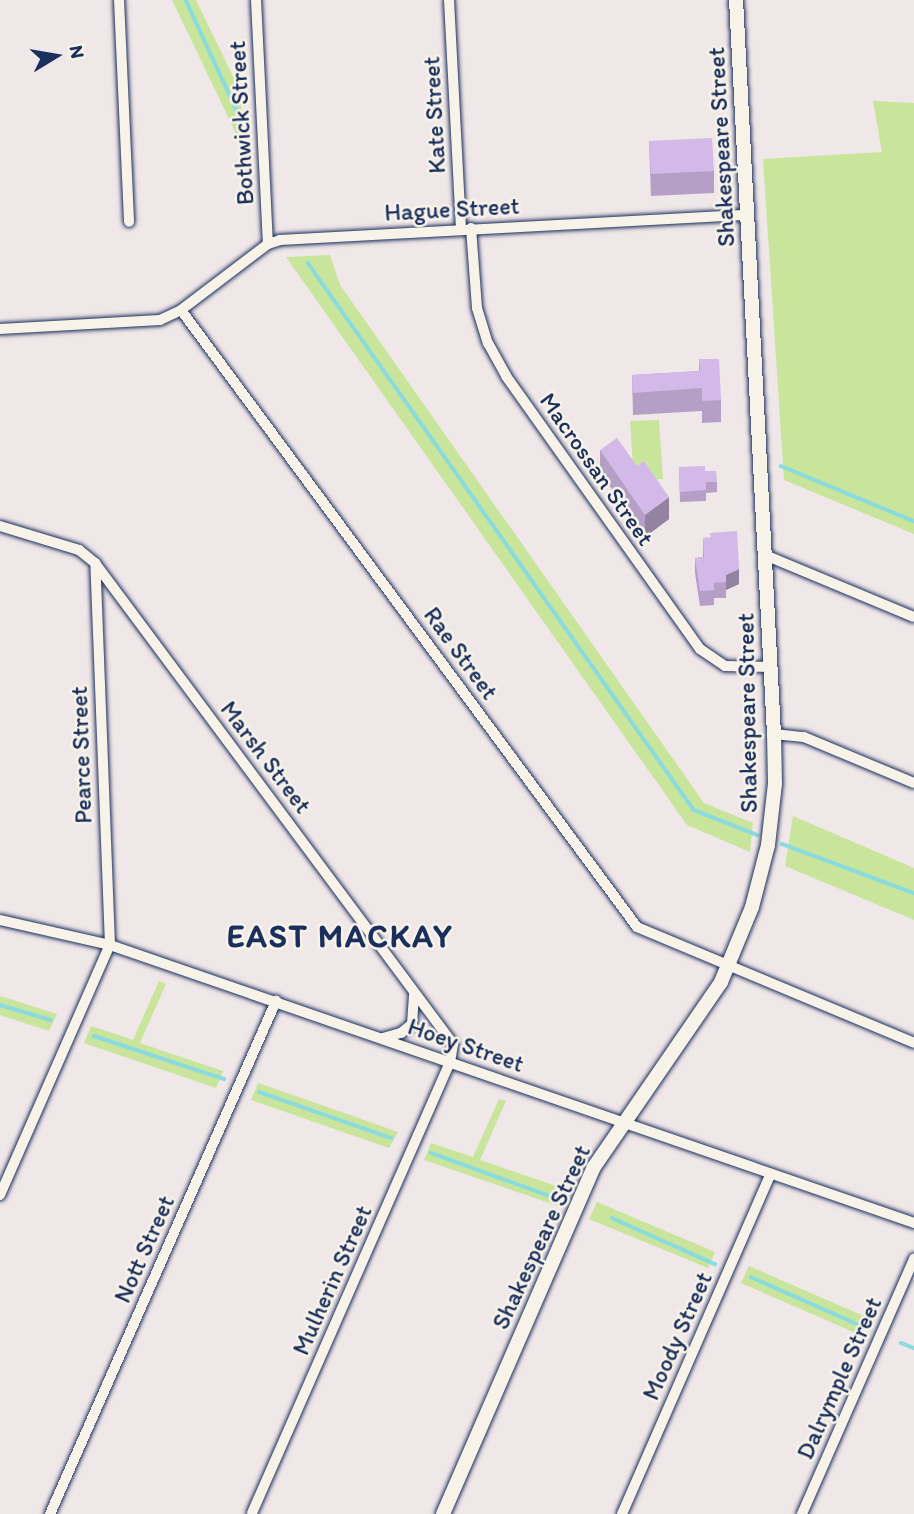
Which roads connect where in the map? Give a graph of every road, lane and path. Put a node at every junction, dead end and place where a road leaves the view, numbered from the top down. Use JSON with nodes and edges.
{"nodes":[{"id":1,"x":119,"y":0,"type":"edge"},
{"id":2,"x":256,"y":0,"type":"edge"},
{"id":3,"x":449,"y":0,"type":"edge"},
{"id":4,"x":736,"y":0,"type":"edge"},
{"id":5,"x":747,"y":215,"type":"junction"},
{"id":6,"x":130,"y":222,"type":"dead end"},
{"id":7,"x":466,"y":229,"type":"junction"},
{"id":8,"x":268,"y":244,"type":"junction"},
{"id":9,"x":181,"y":310,"type":"junction"},
{"id":10,"x":0,"y":329,"type":"edge"},
{"id":11,"x":0,"y":526,"type":"edge"},
{"id":12,"x":765,"y":555,"type":"junction"},
{"id":13,"x":95,"y":563,"type":"junction"},
{"id":14,"x":914,"y":617,"type":"edge"},
{"id":15,"x":771,"y":667,"type":"junction"},
{"id":16,"x":774,"y":734,"type":"junction"},
{"id":17,"x":914,"y":783,"type":"edge"},
{"id":18,"x":0,"y":920,"type":"edge"},
{"id":19,"x":110,"y":945,"type":"junction"},
{"id":20,"x":728,"y":967,"type":"junction"},
{"id":21,"x":411,"y":987,"type":"junction"},
{"id":22,"x":276,"y":1002,"type":"junction"},
{"id":23,"x":382,"y":1038,"type":"junction"},
{"id":24,"x":914,"y":1043,"type":"edge"},
{"id":25,"x":450,"y":1062,"type":"junction"},
{"id":26,"x":624,"y":1122,"type":"junction"},
{"id":27,"x":770,"y":1175,"type":"junction"},
{"id":28,"x":0,"y":1195,"type":"edge"},
{"id":29,"x":914,"y":1223,"type":"edge"},
{"id":30,"x":914,"y":1259,"type":"edge"},
{"id":31,"x":50,"y":1514,"type":"edge"},
{"id":32,"x":252,"y":1514,"type":"edge"},
{"id":33,"x":443,"y":1514,"type":"edge"},
{"id":34,"x":622,"y":1514,"type":"edge"},
{"id":35,"x":802,"y":1514,"type":"edge"}],
"edges":[{"from":1,"to":6,"type":"street"},
{"from":2,"to":8,"type":"street","name":"Bothwick Street"},
{"from":3,"to":7,"type":"street","name":"Kate Street"},
{"from":4,"to":5,"type":"street","name":"Shakespeare Street"},
{"from":5,"to":7,"type":"street","name":"Hague Street"},
{"from":5,"to":12,"type":"street","name":"Shakespeare Street"},
{"from":7,"to":8,"type":"street","name":"Hague Street"},
{"from":7,"to":15,"type":"street","name":"Macrossan Street"},
{"from":8,"to":9,"type":"street"},
{"from":9,"to":10,"type":"street"},
{"from":9,"to":20,"type":"street","name":"Rae Street"},
{"from":11,"to":13,"type":"street","name":"Marsh Street"},
{"from":12,"to":14,"type":"street"},
{"from":12,"to":15,"type":"street","name":"Shakespeare Street"},
{"from":13,"to":19,"type":"street","name":"Pearce Street"},
{"from":13,"to":21,"type":"street","name":"Marsh Street"},
{"from":15,"to":16,"type":"street","name":"Shakespeare Street"},
{"from":16,"to":17,"type":"street"},
{"from":16,"to":20,"type":"street","name":"Shakespeare Street"},
{"from":18,"to":19,"type":"street","name":"Hoey Street"},
{"from":19,"to":22,"type":"street","name":"Hoey Street"},
{"from":19,"to":28,"type":"street"},
{"from":20,"to":24,"type":"street","name":"Rae Street"},
{"from":20,"to":26,"type":"street","name":"Shakespeare Street"},
{"from":21,"to":23,"type":"street"},
{"from":21,"to":25,"type":"street","name":"Marsh Street"},
{"from":22,"to":23,"type":"street","name":"Hoey Street"},
{"from":22,"to":31,"type":"street","name":"Nott Street"},
{"from":23,"to":25,"type":"street","name":"Hoey Street"},
{"from":25,"to":26,"type":"street","name":"Hoey Street"},
{"from":25,"to":32,"type":"street","name":"Mulherin Street"},
{"from":26,"to":27,"type":"street","name":"Hoey Street"},
{"from":26,"to":33,"type":"street","name":"Shakespeare Street"},
{"from":27,"to":29,"type":"street","name":"Hoey Street"},
{"from":27,"to":34,"type":"street","name":"Moody Street"},
{"from":30,"to":35,"type":"street","name":"Dalrymple Street"}]}
